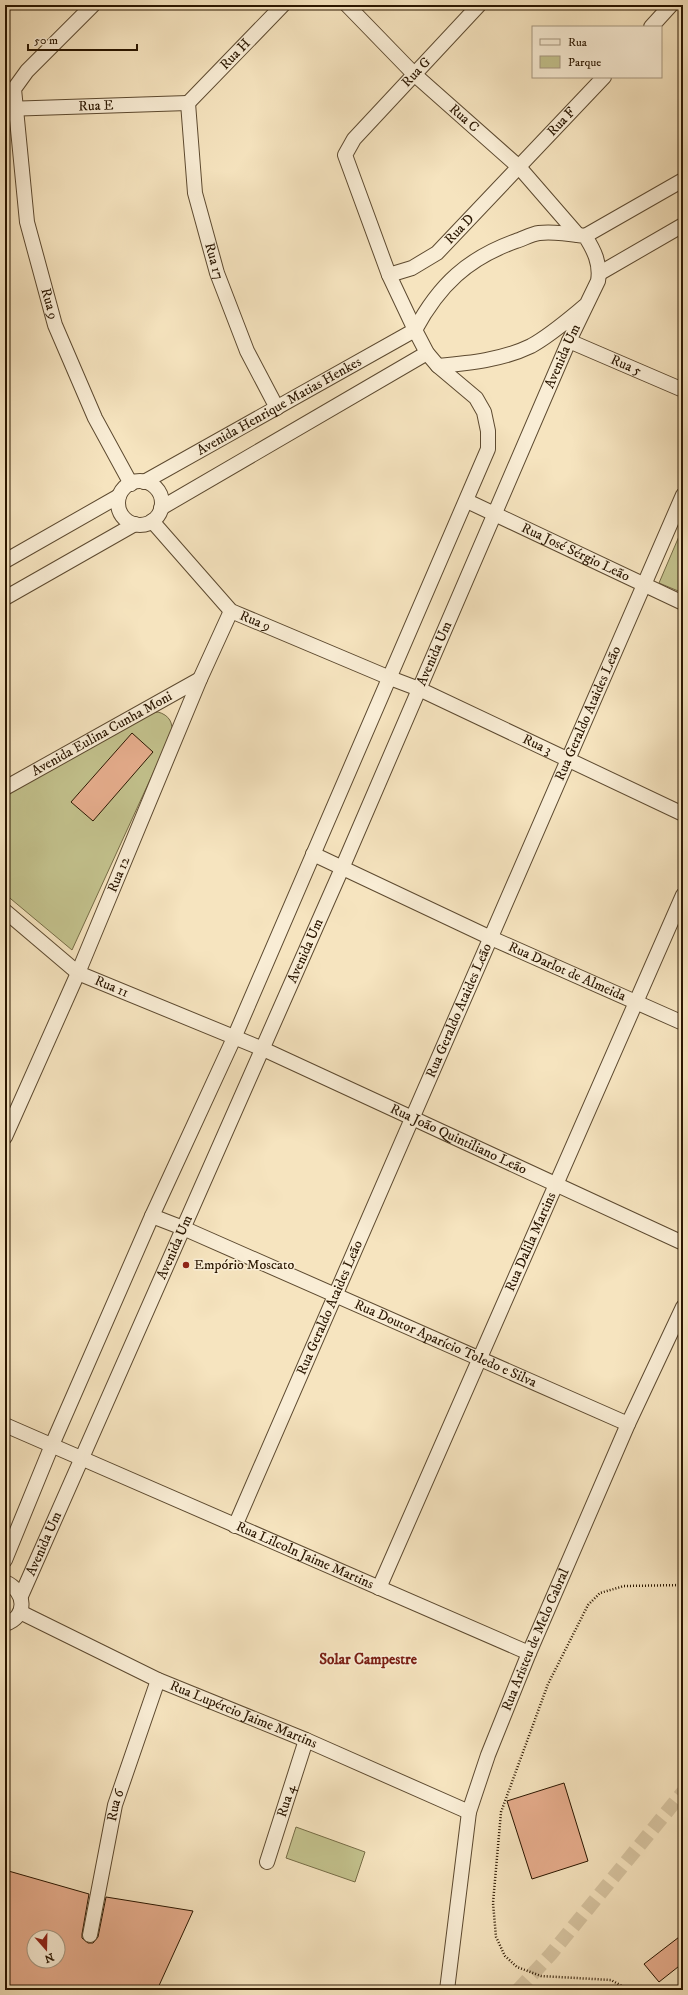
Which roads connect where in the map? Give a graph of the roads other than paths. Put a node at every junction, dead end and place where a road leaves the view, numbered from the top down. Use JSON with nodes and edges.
{"nodes":[{"id":1,"x":93,"y":5,"type":"edge"},
{"id":2,"x":283,"y":5,"type":"edge"},
{"id":3,"x":346,"y":5,"type":"edge"},
{"id":4,"x":478,"y":5,"type":"edge"},
{"id":5,"x":672,"y":5,"type":"edge"},
{"id":6,"x":652,"y":26,"type":"edge"},
{"id":7,"x":414,"y":74,"type":"junction"},
{"id":8,"x":603,"y":78,"type":"edge"},
{"id":9,"x":188,"y":103,"type":"junction"},
{"id":10,"x":10,"y":109,"type":"edge"},
{"id":11,"x":519,"y":167,"type":"junction"},
{"id":12,"x":683,"y":180,"type":"edge"},
{"id":13,"x":683,"y":225,"type":"edge"},
{"id":14,"x":582,"y":235,"type":"junction"},
{"id":15,"x":600,"y":273,"type":"junction"},
{"id":16,"x":389,"y":275,"type":"junction"},
{"id":17,"x":586,"y":305,"type":"junction"},
{"id":18,"x":415,"y":330,"type":"junction"},
{"id":19,"x":569,"y":341,"type":"junction"},
{"id":20,"x":427,"y":353,"type":"junction"},
{"id":21,"x":438,"y":366,"type":"junction"},
{"id":22,"x":683,"y":390,"type":"edge"},
{"id":23,"x":277,"y":408,"type":"junction"},
{"id":24,"x":137,"y":483,"type":"junction"},
{"id":25,"x":683,"y":495,"type":"edge"},
{"id":26,"x":120,"y":496,"type":"junction"},
{"id":27,"x":467,"y":501,"type":"junction"},
{"id":28,"x":161,"y":508,"type":"junction"},
{"id":29,"x":494,"y":514,"type":"junction"},
{"id":30,"x":152,"y":521,"type":"junction"},
{"id":31,"x":135,"y":524,"type":"junction"},
{"id":32,"x":5,"y":561,"type":"edge"},
{"id":33,"x":644,"y":585,"type":"junction"},
{"id":34,"x":5,"y":598,"type":"edge"},
{"id":35,"x":683,"y":603,"type":"edge"},
{"id":36,"x":231,"y":611,"type":"junction"},
{"id":37,"x":390,"y":678,"type":"junction"},
{"id":38,"x":200,"y":679,"type":"junction"},
{"id":39,"x":419,"y":689,"type":"junction"},
{"id":40,"x":568,"y":758,"type":"junction"},
{"id":41,"x":5,"y":788,"type":"edge"},
{"id":42,"x":683,"y":814,"type":"edge"},
{"id":43,"x":314,"y":854,"type":"junction"},
{"id":44,"x":343,"y":866,"type":"junction"},
{"id":45,"x":683,"y":895,"type":"edge"},
{"id":46,"x":5,"y":911,"type":"edge"},
{"id":47,"x":491,"y":938,"type":"junction"},
{"id":48,"x":78,"y":973,"type":"junction"},
{"id":49,"x":636,"y":1002,"type":"junction"},
{"id":50,"x":683,"y":1024,"type":"edge"},
{"id":51,"x":234,"y":1038,"type":"junction"},
{"id":52,"x":262,"y":1049,"type":"junction"},
{"id":53,"x":412,"y":1118,"type":"junction"},
{"id":54,"x":5,"y":1137,"type":"edge"},
{"id":55,"x":556,"y":1184,"type":"junction"},
{"id":56,"x":152,"y":1216,"type":"junction"},
{"id":57,"x":183,"y":1228,"type":"junction"},
{"id":58,"x":683,"y":1243,"type":"edge"},
{"id":59,"x":336,"y":1295,"type":"junction"},
{"id":60,"x":683,"y":1307,"type":"edge"},
{"id":61,"x":480,"y":1359,"type":"junction"},
{"id":62,"x":628,"y":1424,"type":"junction"},
{"id":63,"x":5,"y":1426,"type":"edge"},
{"id":64,"x":52,"y":1445,"type":"junction"},
{"id":65,"x":81,"y":1458,"type":"junction"},
{"id":66,"x":235,"y":1526,"type":"junction"},
{"id":67,"x":5,"y":1560,"type":"edge"},
{"id":68,"x":5,"y":1582,"type":"edge"},
{"id":69,"x":379,"y":1588,"type":"junction"},
{"id":70,"x":20,"y":1596,"type":"junction"},
{"id":71,"x":12,"y":1619,"type":"edge"},
{"id":72,"x":5,"y":1636,"type":"edge"},
{"id":73,"x":529,"y":1653,"type":"junction"},
{"id":74,"x":158,"y":1680,"type":"junction"},
{"id":75,"x":306,"y":1740,"type":"junction"},
{"id":76,"x":469,"y":1812,"type":"junction"},
{"id":77,"x":267,"y":1862,"type":"dead end"},
{"id":78,"x":90,"y":1935,"type":"dead end"},
{"id":79,"x":447,"y":1990,"type":"edge"}],
"edges":[{"from":1,"to":10,"type":"street","name":"Rua 9"},
{"from":2,"to":9,"type":"street","name":"Rua H"},
{"from":3,"to":7,"type":"street","name":"Rua C"},
{"from":4,"to":7,"type":"street","name":"Rua G"},
{"from":5,"to":6,"type":"street"},
{"from":7,"to":11,"type":"street","name":"Rua C"},
{"from":7,"to":16,"type":"street","name":"Rua G"},
{"from":8,"to":11,"type":"street","name":"Rua F"},
{"from":9,"to":10,"type":"street","name":"Rua E"},
{"from":9,"to":23,"type":"street","name":"Rua 17"},
{"from":10,"to":24,"type":"street","name":"Rua 9"},
{"from":11,"to":14,"type":"street","name":"Rua C"},
{"from":11,"to":16,"type":"street","name":"Rua D"},
{"from":12,"to":14,"type":"street"},
{"from":13,"to":15,"type":"street"},
{"from":14,"to":15,"type":"street","name":"Rua C"},
{"from":14,"to":18,"type":"street"},
{"from":15,"to":17,"type":"street","name":"Avenida Um"},
{"from":16,"to":18,"type":"street"},
{"from":17,"to":19,"type":"street","name":"Avenida Um"},
{"from":17,"to":21,"type":"street"},
{"from":18,"to":20,"type":"street","name":"Avenida Um"},
{"from":18,"to":23,"type":"street","name":"Avenida Henrique Matias Henkes"},
{"from":19,"to":22,"type":"street","name":"Rua 5"},
{"from":19,"to":29,"type":"street","name":"Avenida Um"},
{"from":20,"to":21,"type":"street","name":"Avenida Um"},
{"from":20,"to":28,"type":"street","name":"Avenida Henrique Matias Henkes"},
{"from":21,"to":27,"type":"street","name":"Avenida Um"},
{"from":23,"to":24,"type":"street","name":"Avenida Henrique Matias Henkes"},
{"from":24,"to":26,"type":"street"},
{"from":24,"to":28,"type":"street"},
{"from":25,"to":33,"type":"street","name":"Rua Geraldo Ataides Leão"},
{"from":26,"to":31,"type":"street"},
{"from":26,"to":32,"type":"street"},
{"from":27,"to":29,"type":"street","name":"Rua José Sérgio Leão"},
{"from":27,"to":37,"type":"street","name":"Avenida Um"},
{"from":28,"to":30,"type":"street"},
{"from":29,"to":33,"type":"street","name":"Rua José Sérgio Leão"},
{"from":29,"to":39,"type":"street","name":"Avenida Um"},
{"from":30,"to":31,"type":"street"},
{"from":30,"to":36,"type":"street","name":"Rua 9"},
{"from":31,"to":34,"type":"street"},
{"from":33,"to":35,"type":"street","name":"Rua José Sérgio Leão"},
{"from":33,"to":40,"type":"street","name":"Rua Geraldo Ataides Leão"},
{"from":36,"to":37,"type":"street","name":"Rua 9"},
{"from":36,"to":38,"type":"street","name":"Rua 12"},
{"from":37,"to":39,"type":"street","name":"Rua 3"},
{"from":37,"to":43,"type":"street","name":"Avenida Um"},
{"from":38,"to":41,"type":"street","name":"Avenida Eulina Cunha Moni"},
{"from":38,"to":48,"type":"street","name":"Rua 12"},
{"from":39,"to":40,"type":"street","name":"Rua 3"},
{"from":39,"to":44,"type":"street","name":"Avenida Um"},
{"from":40,"to":42,"type":"street","name":"Rua 3"},
{"from":40,"to":47,"type":"street","name":"Rua Geraldo Ataides Leão"},
{"from":43,"to":44,"type":"street","name":"Rua Darlot de Almeida"},
{"from":43,"to":51,"type":"street","name":"Avenida Um"},
{"from":44,"to":47,"type":"street","name":"Rua Darlot de Almeida"},
{"from":44,"to":52,"type":"street","name":"Avenida Um"},
{"from":45,"to":49,"type":"street","name":"Rua Dalila Martins"},
{"from":46,"to":48,"type":"street","name":"Rua 11"},
{"from":47,"to":49,"type":"street","name":"Rua Darlot de Almeida"},
{"from":47,"to":53,"type":"street","name":"Rua Geraldo Ataides Leão"},
{"from":48,"to":51,"type":"street","name":"Rua 11"},
{"from":48,"to":54,"type":"street","name":"Rua 12"},
{"from":49,"to":50,"type":"street","name":"Rua Darlot de Almeida"},
{"from":49,"to":55,"type":"street","name":"Rua Dalila Martins"},
{"from":51,"to":52,"type":"street","name":"Rua João Quintiliano Leão"},
{"from":51,"to":56,"type":"street","name":"Avenida Um"},
{"from":52,"to":53,"type":"street","name":"Rua João Quintiliano Leão"},
{"from":52,"to":57,"type":"street","name":"Avenida Um"},
{"from":53,"to":55,"type":"street","name":"Rua João Quintiliano Leão"},
{"from":53,"to":59,"type":"street","name":"Rua Geraldo Ataides Leão"},
{"from":55,"to":58,"type":"street","name":"Rua João Quintiliano Leão"},
{"from":55,"to":61,"type":"street","name":"Rua Dalila Martins"},
{"from":56,"to":57,"type":"street","name":"Rua Doutor Aparício Toledo e Silva"},
{"from":56,"to":64,"type":"street","name":"Avenida Um"},
{"from":57,"to":59,"type":"street","name":"Rua Doutor Aparício Toledo e Silva"},
{"from":57,"to":65,"type":"street","name":"Avenida Um"},
{"from":59,"to":61,"type":"street","name":"Rua Doutor Aparício Toledo e Silva"},
{"from":59,"to":66,"type":"street","name":"Rua Geraldo Ataides Leão"},
{"from":60,"to":62,"type":"street","name":"Rua Aristeu de Melo Cabral"},
{"from":61,"to":62,"type":"street","name":"Rua Doutor Aparício Toledo e Silva"},
{"from":61,"to":69,"type":"street","name":"Rua Dalila Martins"},
{"from":62,"to":73,"type":"street","name":"Rua Aristeu de Melo Cabral"},
{"from":63,"to":64,"type":"street"},
{"from":64,"to":65,"type":"street","name":"Rua Lilcoln Jaime Martins"},
{"from":64,"to":67,"type":"street","name":"Avenida Um"},
{"from":65,"to":66,"type":"street","name":"Rua Lilcoln Jaime Martins"},
{"from":65,"to":70,"type":"street","name":"Avenida Um"},
{"from":66,"to":69,"type":"street","name":"Rua Lilcoln Jaime Martins"},
{"from":68,"to":70,"type":"street"},
{"from":69,"to":73,"type":"street","name":"Rua Lilcoln Jaime Martins"},
{"from":70,"to":71,"type":"street"},
{"from":71,"to":72,"type":"street"},
{"from":71,"to":74,"type":"street","name":"Rua Lupércio Jaime Martins"},
{"from":73,"to":76,"type":"street","name":"Rua Aristeu de Melo Cabral"},
{"from":74,"to":75,"type":"street","name":"Rua Lupércio Jaime Martins"},
{"from":74,"to":78,"type":"street","name":"Rua 6"},
{"from":75,"to":76,"type":"street","name":"Rua Lupércio Jaime Martins"},
{"from":75,"to":77,"type":"street","name":"Rua 4"},
{"from":76,"to":79,"type":"street","name":"Rua Aristeu de Melo Cabral"}]}
